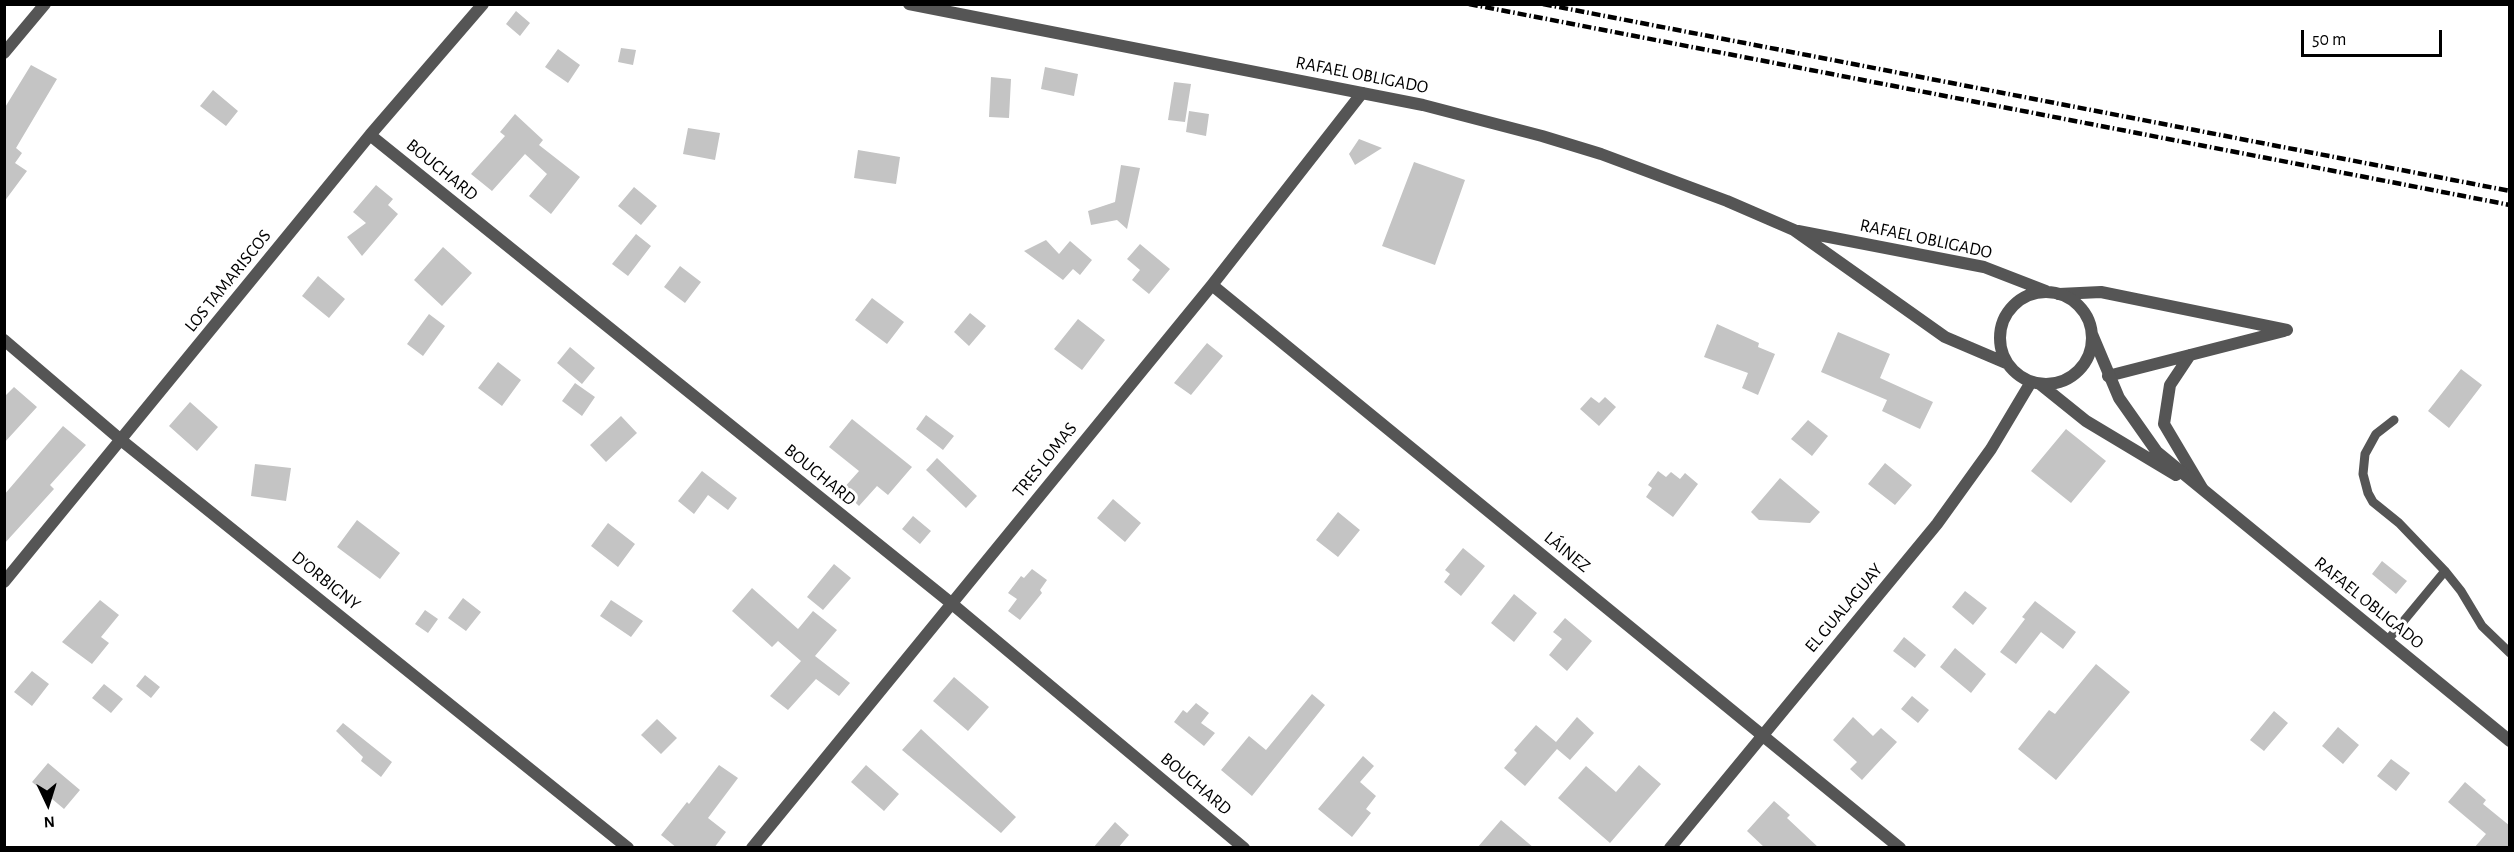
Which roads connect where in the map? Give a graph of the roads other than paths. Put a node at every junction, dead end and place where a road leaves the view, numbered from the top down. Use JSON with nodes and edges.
{"nodes":[{"id":1,"x":45,"y":4,"type":"edge"},
{"id":2,"x":483,"y":4,"type":"edge"},
{"id":3,"x":909,"y":4,"type":"edge"},
{"id":4,"x":4,"y":53,"type":"edge"},
{"id":5,"x":1362,"y":93,"type":"junction"},
{"id":6,"x":370,"y":135,"type":"junction"},
{"id":7,"x":1794,"y":230,"type":"junction"},
{"id":8,"x":1212,"y":285,"type":"junction"},
{"id":9,"x":2053,"y":293,"type":"junction"},
{"id":10,"x":2092,"y":333,"type":"junction"},
{"id":11,"x":4,"y":340,"type":"edge"},
{"id":12,"x":2190,"y":355,"type":"junction"},
{"id":13,"x":2006,"y":363,"type":"junction"},
{"id":14,"x":2108,"y":376,"type":"junction"},
{"id":15,"x":2036,"y":383,"type":"junction"},
{"id":16,"x":2394,"y":420,"type":"dead end"},
{"id":17,"x":122,"y":440,"type":"junction"},
{"id":18,"x":2206,"y":494,"type":"junction"},
{"id":19,"x":2445,"y":571,"type":"junction"},
{"id":20,"x":5,"y":582,"type":"edge"},
{"id":21,"x":951,"y":603,"type":"junction"},
{"id":22,"x":2387,"y":641,"type":"junction"},
{"id":23,"x":2510,"y":652,"type":"edge"},
{"id":24,"x":1762,"y":735,"type":"junction"},
{"id":25,"x":2510,"y":741,"type":"edge"},
{"id":26,"x":628,"y":848,"type":"edge"},
{"id":27,"x":752,"y":848,"type":"edge"},
{"id":28,"x":1244,"y":848,"type":"edge"},
{"id":29,"x":1670,"y":848,"type":"edge"},
{"id":30,"x":1900,"y":848,"type":"edge"}],
"edges":[{"from":1,"to":4,"type":"street"},
{"from":2,"to":6,"type":"street","name":"LOS TAMARISCOS"},
{"from":3,"to":5,"type":"street","name":"RAFAEL OBLIGADO"},
{"from":5,"to":7,"type":"street","name":"RAFAEL OBLIGADO"},
{"from":5,"to":8,"type":"street","name":"TRES LOMAS"},
{"from":6,"to":17,"type":"street","name":"LOS TAMARISCOS"},
{"from":6,"to":21,"type":"street","name":"BOUCHARD"},
{"from":7,"to":9,"type":"street","name":"RAFAEL OBLIGADO"},
{"from":7,"to":13,"type":"street","name":"RAFAEL OBLIGADO"},
{"from":8,"to":21,"type":"street","name":"TRES LOMAS"},
{"from":8,"to":24,"type":"street","name":"LÁINEZ"},
{"from":9,"to":10,"type":"street"},
{"from":9,"to":12,"type":"street"},
{"from":9,"to":13,"type":"street"},
{"from":10,"to":14,"type":"street","name":"RAFAEL OBLIGADO"},
{"from":10,"to":15,"type":"street"},
{"from":11,"to":17,"type":"street","name":"D'ORBIGNY"},
{"from":12,"to":14,"type":"street"},
{"from":12,"to":18,"type":"street"},
{"from":13,"to":15,"type":"street"},
{"from":14,"to":18,"type":"street","name":"RAFAEL OBLIGADO"},
{"from":15,"to":18,"type":"street","name":"RAFAEL OBLIGADO"},
{"from":15,"to":24,"type":"street","name":"EL GUALAGUAY"},
{"from":16,"to":19,"type":"lane"},
{"from":17,"to":20,"type":"street","name":"LOS TAMARISCOS"},
{"from":17,"to":26,"type":"street","name":"D'ORBIGNY"},
{"from":18,"to":22,"type":"street","name":"RAFAEL OBLIGADO"},
{"from":19,"to":22,"type":"lane"},
{"from":19,"to":23,"type":"lane"},
{"from":21,"to":27,"type":"street","name":"TRES LOMAS"},
{"from":21,"to":28,"type":"street","name":"BOUCHARD"},
{"from":22,"to":25,"type":"street","name":"RAFAEL OBLIGADO"},
{"from":24,"to":29,"type":"street","name":"EL GUALAGUAY"},
{"from":24,"to":30,"type":"street","name":"LÁINEZ"}]}
